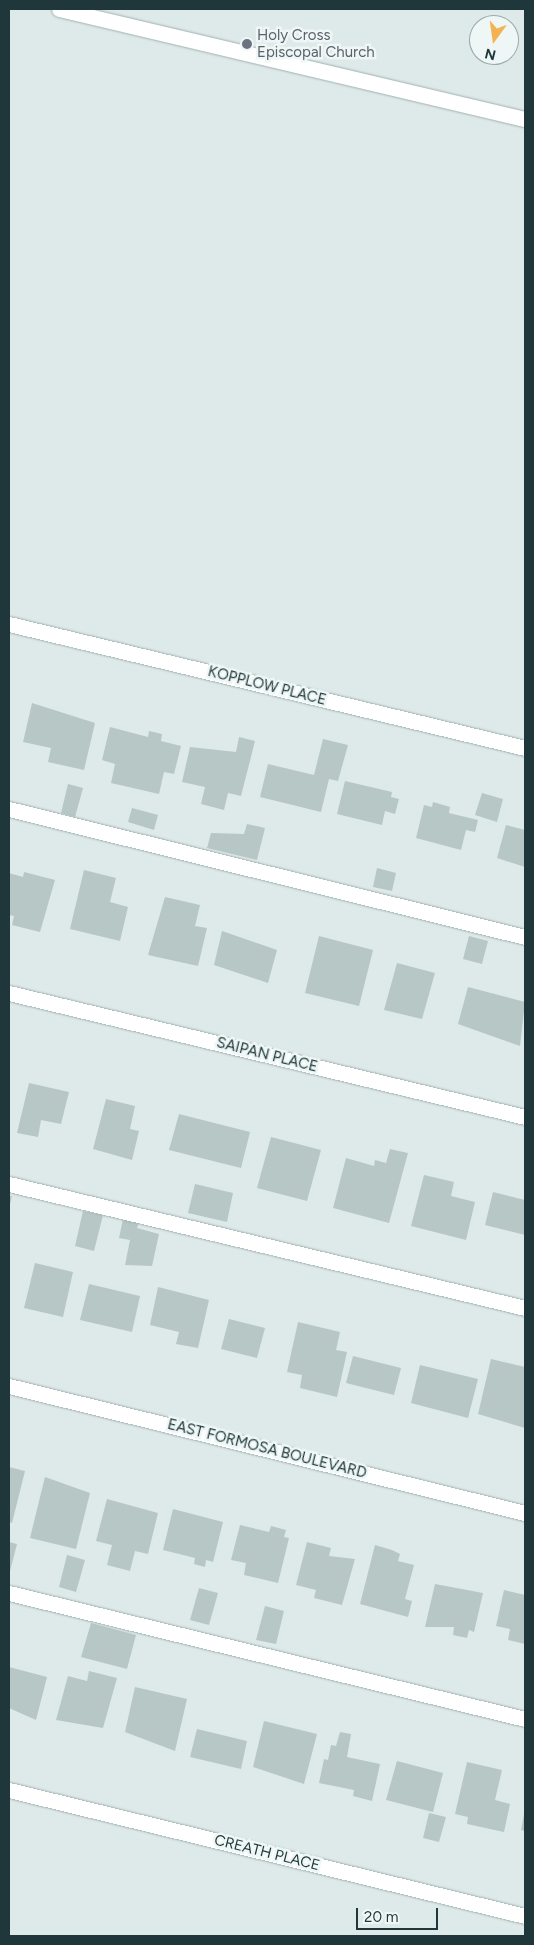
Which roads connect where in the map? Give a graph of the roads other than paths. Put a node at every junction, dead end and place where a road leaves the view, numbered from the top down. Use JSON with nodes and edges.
{"nodes":[{"id":1,"x":59,"y":9,"type":"edge"},
{"id":2,"x":525,"y":119,"type":"edge"},
{"id":3,"x":9,"y":624,"type":"edge"},
{"id":4,"x":525,"y":748,"type":"edge"},
{"id":5,"x":9,"y":809,"type":"edge"},
{"id":6,"x":525,"y":937,"type":"edge"},
{"id":7,"x":9,"y":993,"type":"edge"},
{"id":8,"x":525,"y":1117,"type":"edge"},
{"id":9,"x":9,"y":1184,"type":"edge"},
{"id":10,"x":525,"y":1308,"type":"edge"},
{"id":11,"x":9,"y":1386,"type":"edge"},
{"id":12,"x":525,"y":1513,"type":"edge"},
{"id":13,"x":9,"y":1593,"type":"edge"},
{"id":14,"x":525,"y":1719,"type":"edge"},
{"id":15,"x":9,"y":1790,"type":"edge"},
{"id":16,"x":525,"y":1916,"type":"edge"}],
"edges":[{"from":1,"to":2,"type":"street"},
{"from":3,"to":4,"type":"street","name":"KOPPLOW PLACE"},
{"from":5,"to":6,"type":"street"},
{"from":7,"to":8,"type":"street","name":"SAIPAN PLACE"},
{"from":9,"to":10,"type":"street"},
{"from":11,"to":12,"type":"street","name":"EAST FORMOSA BOULEVARD"},
{"from":13,"to":14,"type":"street"},
{"from":15,"to":16,"type":"street","name":"CREATH PLACE"}]}
